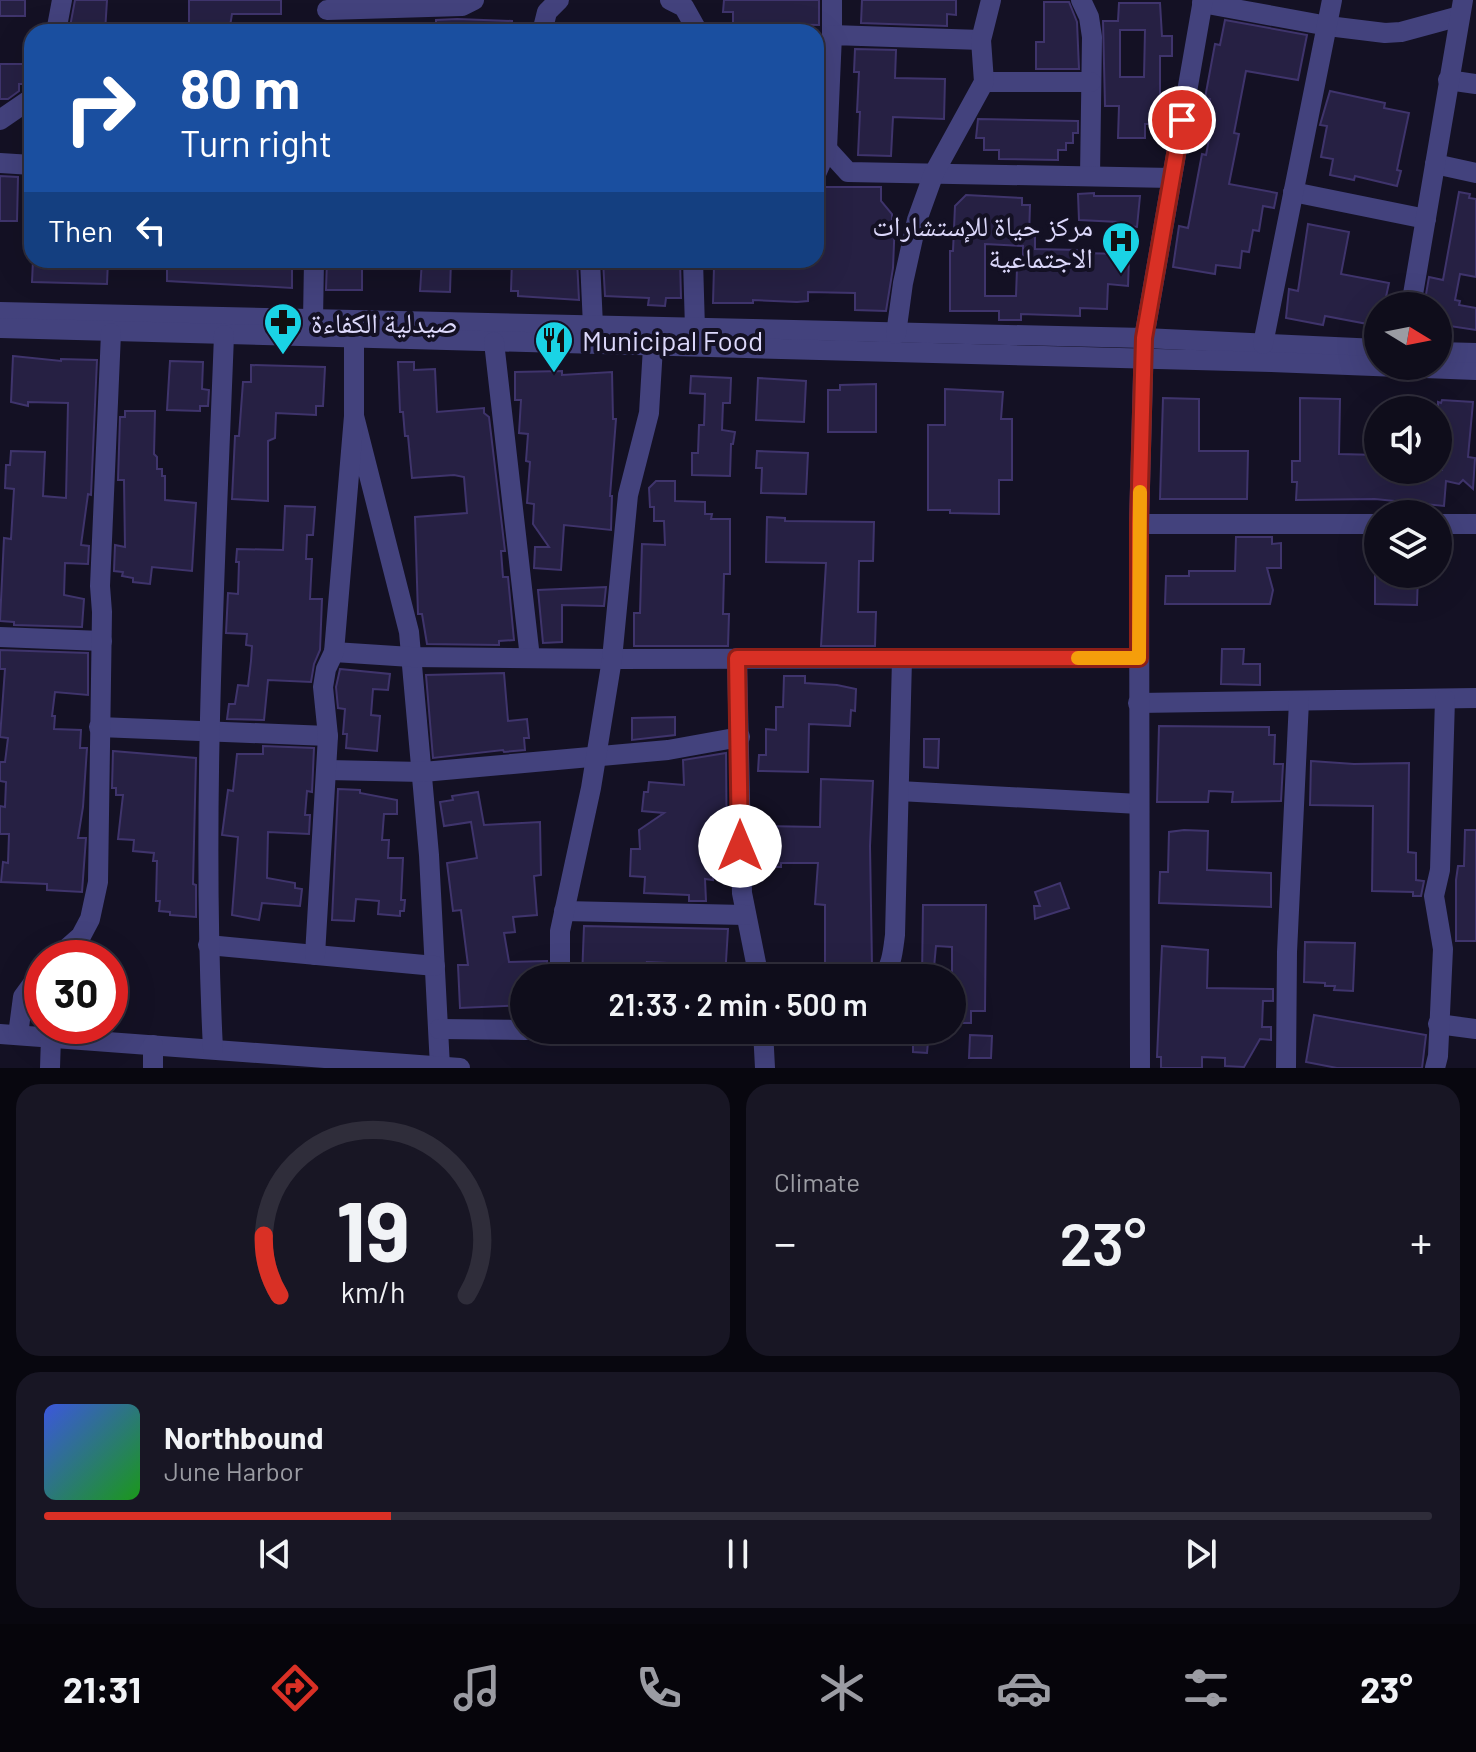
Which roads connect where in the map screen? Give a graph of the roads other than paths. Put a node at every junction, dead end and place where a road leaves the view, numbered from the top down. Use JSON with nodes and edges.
{"nodes":[{"id":1,"x":61,"y":0,"type":"edge"},
{"id":2,"x":474,"y":0,"type":"edge"},
{"id":3,"x":559,"y":0,"type":"edge"},
{"id":4,"x":670,"y":0,"type":"edge"},
{"id":5,"x":832,"y":0,"type":"edge"},
{"id":6,"x":991,"y":0,"type":"edge"},
{"id":7,"x":1081,"y":0,"type":"edge"},
{"id":8,"x":1332,"y":0,"type":"edge"},
{"id":9,"x":1202,"y":2,"type":"edge"},
{"id":10,"x":327,"y":5,"type":"edge"},
{"id":11,"x":1462,"y":8,"type":"edge"},
{"id":12,"x":59,"y":24,"type":"edge"},
{"id":13,"x":544,"y":24,"type":"edge"},
{"id":14,"x":694,"y":24,"type":"edge"},
{"id":15,"x":1328,"y":26,"type":"junction"},
{"id":16,"x":832,"y":35,"type":"junction"},
{"id":17,"x":981,"y":40,"type":"junction"},
{"id":18,"x":1448,"y":80,"type":"junction"},
{"id":19,"x":984,"y":82,"type":"junction"},
{"id":20,"x":1091,"y":82,"type":"junction"},
{"id":21,"x":1476,"y":84,"type":"edge"},
{"id":22,"x":24,"y":104,"type":"edge"},
{"id":23,"x":0,"y":120,"type":"edge"},
{"id":24,"x":827,"y":149,"type":"junction"},
{"id":25,"x":824,"y":156,"type":"edge"},
{"id":26,"x":0,"y":163,"type":"edge"},
{"id":27,"x":24,"y":164,"type":"edge"},
{"id":28,"x":1435,"y":164,"type":"junction"},
{"id":29,"x":934,"y":173,"type":"junction"},
{"id":30,"x":1476,"y":173,"type":"edge"},
{"id":31,"x":1090,"y":176,"type":"junction"},
{"id":32,"x":1172,"y":178,"type":"junction"},
{"id":33,"x":1293,"y":192,"type":"junction"},
{"id":34,"x":1426,"y":219,"type":"junction"},
{"id":35,"x":314,"y":268,"type":"edge"},
{"id":36,"x":590,"y":268,"type":"edge"},
{"id":37,"x":693,"y":268,"type":"edge"},
{"id":38,"x":1413,"y":292,"type":"edge"},
{"id":39,"x":0,"y":312,"type":"edge"},
{"id":40,"x":313,"y":320,"type":"junction"},
{"id":41,"x":593,"y":326,"type":"junction"},
{"id":42,"x":0,"y":328,"type":"edge"},
{"id":43,"x":695,"y":329,"type":"junction"},
{"id":44,"x":111,"y":333,"type":"junction"},
{"id":45,"x":896,"y":334,"type":"junction"},
{"id":46,"x":224,"y":335,"type":"junction"},
{"id":47,"x":354,"y":337,"type":"junction"},
{"id":48,"x":1144,"y":338,"type":"junction"},
{"id":49,"x":494,"y":342,"type":"junction"},
{"id":50,"x":1263,"y":344,"type":"junction"},
{"id":51,"x":653,"y":347,"type":"junction"},
{"id":52,"x":1364,"y":348,"type":"edge"},
{"id":53,"x":1452,"y":352,"type":"edge"},
{"id":54,"x":1476,"y":353,"type":"edge"},
{"id":55,"x":1143,"y":360,"type":"junction"},
{"id":56,"x":1476,"y":370,"type":"edge"},
{"id":57,"x":354,"y":416,"type":"junction"},
{"id":58,"x":1139,"y":524,"type":"junction"},
{"id":59,"x":1364,"y":524,"type":"edge"},
{"id":60,"x":1452,"y":524,"type":"edge"},
{"id":61,"x":1476,"y":524,"type":"edge"},
{"id":62,"x":0,"y":637,"type":"edge"},
{"id":63,"x":102,"y":641,"type":"junction"},
{"id":64,"x":334,"y":652,"type":"junction"},
{"id":65,"x":411,"y":657,"type":"junction"},
{"id":66,"x":530,"y":658,"type":"junction"},
{"id":67,"x":737,"y":658,"type":"junction"},
{"id":68,"x":1139,"y":658,"type":"junction"},
{"id":69,"x":612,"y":659,"type":"junction"},
{"id":70,"x":902,"y":659,"type":"junction"},
{"id":71,"x":1476,"y":698,"type":"edge"},
{"id":72,"x":1445,"y":699,"type":"junction"},
{"id":73,"x":1299,"y":701,"type":"junction"},
{"id":74,"x":1138,"y":703,"type":"junction"},
{"id":75,"x":99,"y":727,"type":"junction"},
{"id":76,"x":209,"y":733,"type":"junction"},
{"id":77,"x":328,"y":736,"type":"junction"},
{"id":78,"x":740,"y":737,"type":"junction"},
{"id":79,"x":595,"y":756,"type":"junction"},
{"id":80,"x":327,"y":770,"type":"junction"},
{"id":81,"x":423,"y":772,"type":"junction"},
{"id":82,"x":899,"y":791,"type":"junction"},
{"id":83,"x":1139,"y":804,"type":"junction"},
{"id":84,"x":564,"y":911,"type":"junction"},
{"id":85,"x":745,"y":915,"type":"junction"},
{"id":86,"x":76,"y":940,"type":"edge"},
{"id":87,"x":208,"y":945,"type":"junction"},
{"id":88,"x":315,"y":955,"type":"junction"},
{"id":89,"x":560,"y":964,"type":"edge"},
{"id":90,"x":756,"y":964,"type":"edge"},
{"id":91,"x":890,"y":964,"type":"edge"},
{"id":92,"x":435,"y":966,"type":"junction"},
{"id":93,"x":24,"y":996,"type":"edge"},
{"id":94,"x":1438,"y":1024,"type":"junction"},
{"id":95,"x":439,"y":1029,"type":"junction"},
{"id":96,"x":1476,"y":1029,"type":"edge"},
{"id":97,"x":510,"y":1030,"type":"edge"},
{"id":98,"x":9,"y":1035,"type":"edge"},
{"id":99,"x":128,"y":1043,"type":"edge"},
{"id":100,"x":51,"y":1044,"type":"edge"},
{"id":101,"x":766,"y":1044,"type":"edge"},
{"id":102,"x":153,"y":1045,"type":"junction"},
{"id":103,"x":213,"y":1049,"type":"junction"},
{"id":104,"x":280,"y":1061,"type":"edge"},
{"id":105,"x":396,"y":1066,"type":"edge"},
{"id":106,"x":440,"y":1067,"type":"edge"},
{"id":107,"x":50,"y":1068,"type":"edge"},
{"id":108,"x":153,"y":1068,"type":"edge"},
{"id":109,"x":460,"y":1068,"type":"edge"},
{"id":110,"x":765,"y":1068,"type":"edge"},
{"id":111,"x":1140,"y":1068,"type":"edge"},
{"id":112,"x":1286,"y":1068,"type":"edge"},
{"id":113,"x":1435,"y":1068,"type":"edge"}],
"edges":[{"from":1,"to":12,"type":"street"},
{"from":2,"to":10,"type":"street"},
{"from":3,"to":13,"type":"street"},
{"from":4,"to":14,"type":"street"},
{"from":5,"to":16,"type":"street"},
{"from":6,"to":17,"type":"street"},
{"from":7,"to":20,"type":"street"},
{"from":8,"to":15,"type":"street"},
{"from":9,"to":15,"type":"street"},
{"from":9,"to":32,"type":"street"},
{"from":11,"to":15,"type":"street"},
{"from":11,"to":18,"type":"street"},
{"from":15,"to":33,"type":"street"},
{"from":16,"to":17,"type":"street"},
{"from":16,"to":24,"type":"street"},
{"from":17,"to":19,"type":"street"},
{"from":18,"to":21,"type":"street"},
{"from":18,"to":28,"type":"street"},
{"from":19,"to":20,"type":"street"},
{"from":19,"to":29,"type":"street"},
{"from":20,"to":31,"type":"street"},
{"from":22,"to":23,"type":"street"},
{"from":24,"to":25,"type":"street"},
{"from":24,"to":29,"type":"street"},
{"from":26,"to":27,"type":"street"},
{"from":28,"to":30,"type":"street"},
{"from":28,"to":34,"type":"street"},
{"from":29,"to":31,"type":"street"},
{"from":29,"to":45,"type":"street"},
{"from":31,"to":32,"type":"street"},
{"from":32,"to":48,"type":"street"},
{"from":33,"to":34,"type":"street"},
{"from":33,"to":50,"type":"street"},
{"from":34,"to":38,"type":"street"},
{"from":35,"to":40,"type":"street"},
{"from":36,"to":41,"type":"street"},
{"from":37,"to":43,"type":"street"},
{"from":39,"to":40,"type":"street"},
{"from":40,"to":41,"type":"street"},
{"from":41,"to":43,"type":"street"},
{"from":42,"to":44,"type":"street"},
{"from":43,"to":45,"type":"street"},
{"from":44,"to":46,"type":"street"},
{"from":44,"to":63,"type":"street"},
{"from":45,"to":48,"type":"street"},
{"from":46,"to":47,"type":"street"},
{"from":46,"to":76,"type":"street"},
{"from":47,"to":49,"type":"street"},
{"from":47,"to":57,"type":"street"},
{"from":48,"to":50,"type":"street"},
{"from":48,"to":55,"type":"street"},
{"from":49,"to":51,"type":"street"},
{"from":49,"to":66,"type":"street"},
{"from":50,"to":52,"type":"street"},
{"from":51,"to":55,"type":"street"},
{"from":51,"to":69,"type":"street"},
{"from":53,"to":54,"type":"street"},
{"from":55,"to":56,"type":"street"},
{"from":55,"to":58,"type":"street"},
{"from":57,"to":64,"type":"street"},
{"from":57,"to":65,"type":"street"},
{"from":58,"to":59,"type":"street"},
{"from":58,"to":68,"type":"street"},
{"from":60,"to":61,"type":"street"},
{"from":62,"to":63,"type":"street"},
{"from":63,"to":75,"type":"street"},
{"from":64,"to":65,"type":"street"},
{"from":64,"to":77,"type":"street"},
{"from":65,"to":66,"type":"street"},
{"from":65,"to":81,"type":"street"},
{"from":66,"to":69,"type":"street"},
{"from":67,"to":69,"type":"street"},
{"from":67,"to":70,"type":"street"},
{"from":67,"to":78,"type":"street"},
{"from":68,"to":70,"type":"street"},
{"from":68,"to":74,"type":"street"},
{"from":69,"to":79,"type":"street"},
{"from":70,"to":82,"type":"street"},
{"from":71,"to":72,"type":"street"},
{"from":72,"to":73,"type":"street"},
{"from":72,"to":94,"type":"street"},
{"from":73,"to":74,"type":"street"},
{"from":73,"to":112,"type":"street"},
{"from":74,"to":83,"type":"street"},
{"from":75,"to":76,"type":"street"},
{"from":75,"to":86,"type":"street"},
{"from":76,"to":77,"type":"street"},
{"from":76,"to":87,"type":"street"},
{"from":77,"to":80,"type":"street"},
{"from":78,"to":79,"type":"street"},
{"from":78,"to":85,"type":"street"},
{"from":79,"to":81,"type":"street"},
{"from":79,"to":84,"type":"street"},
{"from":80,"to":81,"type":"street"},
{"from":80,"to":88,"type":"street"},
{"from":81,"to":92,"type":"street"},
{"from":82,"to":83,"type":"street"},
{"from":82,"to":91,"type":"street"},
{"from":83,"to":111,"type":"street"},
{"from":84,"to":85,"type":"street"},
{"from":84,"to":89,"type":"street"},
{"from":85,"to":90,"type":"street"},
{"from":87,"to":88,"type":"street"},
{"from":87,"to":103,"type":"street"},
{"from":88,"to":92,"type":"street"},
{"from":92,"to":95,"type":"street"},
{"from":93,"to":98,"type":"street"},
{"from":94,"to":96,"type":"street"},
{"from":94,"to":113,"type":"street"},
{"from":95,"to":97,"type":"street"},
{"from":95,"to":106,"type":"street"},
{"from":99,"to":102,"type":"street"},
{"from":100,"to":107,"type":"street"},
{"from":101,"to":110,"type":"street"},
{"from":102,"to":103,"type":"street"},
{"from":102,"to":108,"type":"street"},
{"from":103,"to":104,"type":"street"},
{"from":104,"to":105,"type":"street"},
{"from":105,"to":106,"type":"street"},
{"from":106,"to":109,"type":"street"}]}
